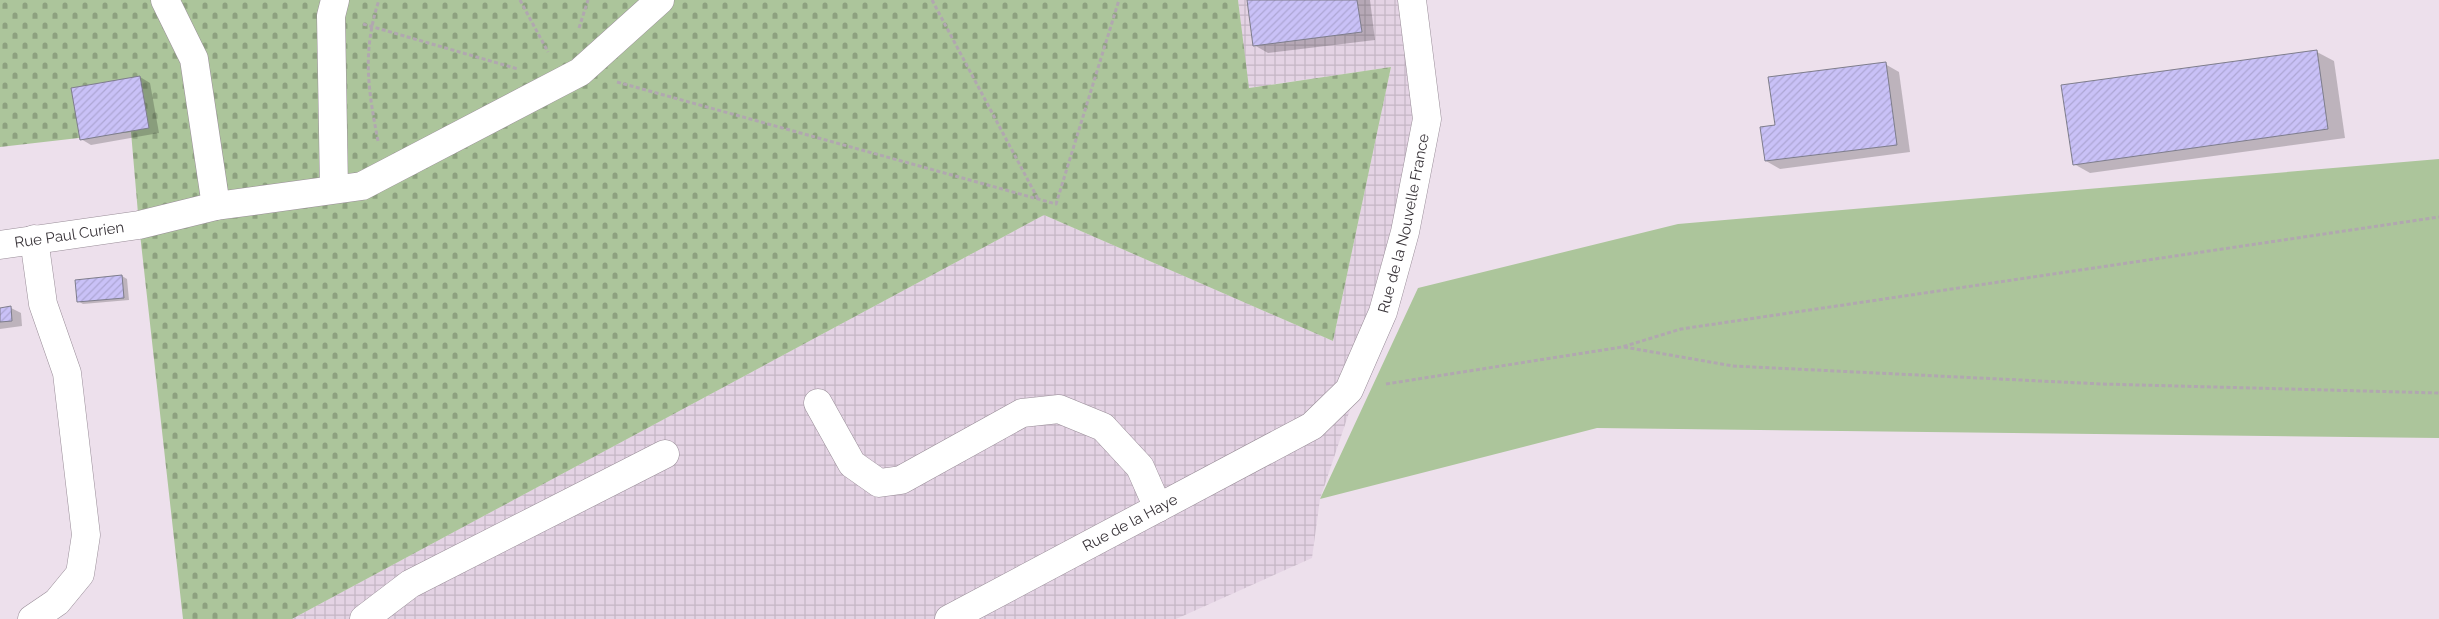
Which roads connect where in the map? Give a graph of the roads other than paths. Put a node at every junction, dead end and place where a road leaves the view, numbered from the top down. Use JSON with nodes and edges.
{"nodes":[{"id":1,"x":165,"y":0,"type":"edge"},
{"id":2,"x":660,"y":0,"type":"edge"},
{"id":3,"x":1412,"y":0,"type":"edge"},
{"id":4,"x":333,"y":8,"type":"edge"},
{"id":5,"x":334,"y":189,"type":"junction"},
{"id":6,"x":216,"y":206,"type":"junction"},
{"id":7,"x":34,"y":239,"type":"junction"},
{"id":8,"x":0,"y":245,"type":"edge"},
{"id":9,"x":818,"y":403,"type":"dead end"},
{"id":10,"x":1312,"y":426,"type":"joint"},
{"id":11,"x":665,"y":454,"type":"dead end"},
{"id":12,"x":1158,"y":508,"type":"junction"},
{"id":13,"x":32,"y":619,"type":"edge"},
{"id":14,"x":364,"y":619,"type":"edge"},
{"id":15,"x":949,"y":619,"type":"edge"}],
"edges":[{"from":1,"to":6,"type":"street"},
{"from":2,"to":5,"type":"street","name":"Rue Paul Curien"},
{"from":3,"to":10,"type":"street","name":"Rue de la Nouvelle France"},
{"from":4,"to":5,"type":"street"},
{"from":5,"to":6,"type":"street","name":"Rue Paul Curien"},
{"from":6,"to":7,"type":"street","name":"Rue Paul Curien"},
{"from":7,"to":8,"type":"street","name":"Rue Paul Curien"},
{"from":7,"to":13,"type":"street"},
{"from":9,"to":12,"type":"street"},
{"from":10,"to":12,"type":"street","name":"Rue de la Haye"},
{"from":11,"to":14,"type":"street"},
{"from":12,"to":15,"type":"street","name":"Rue de la Haye"}]}
